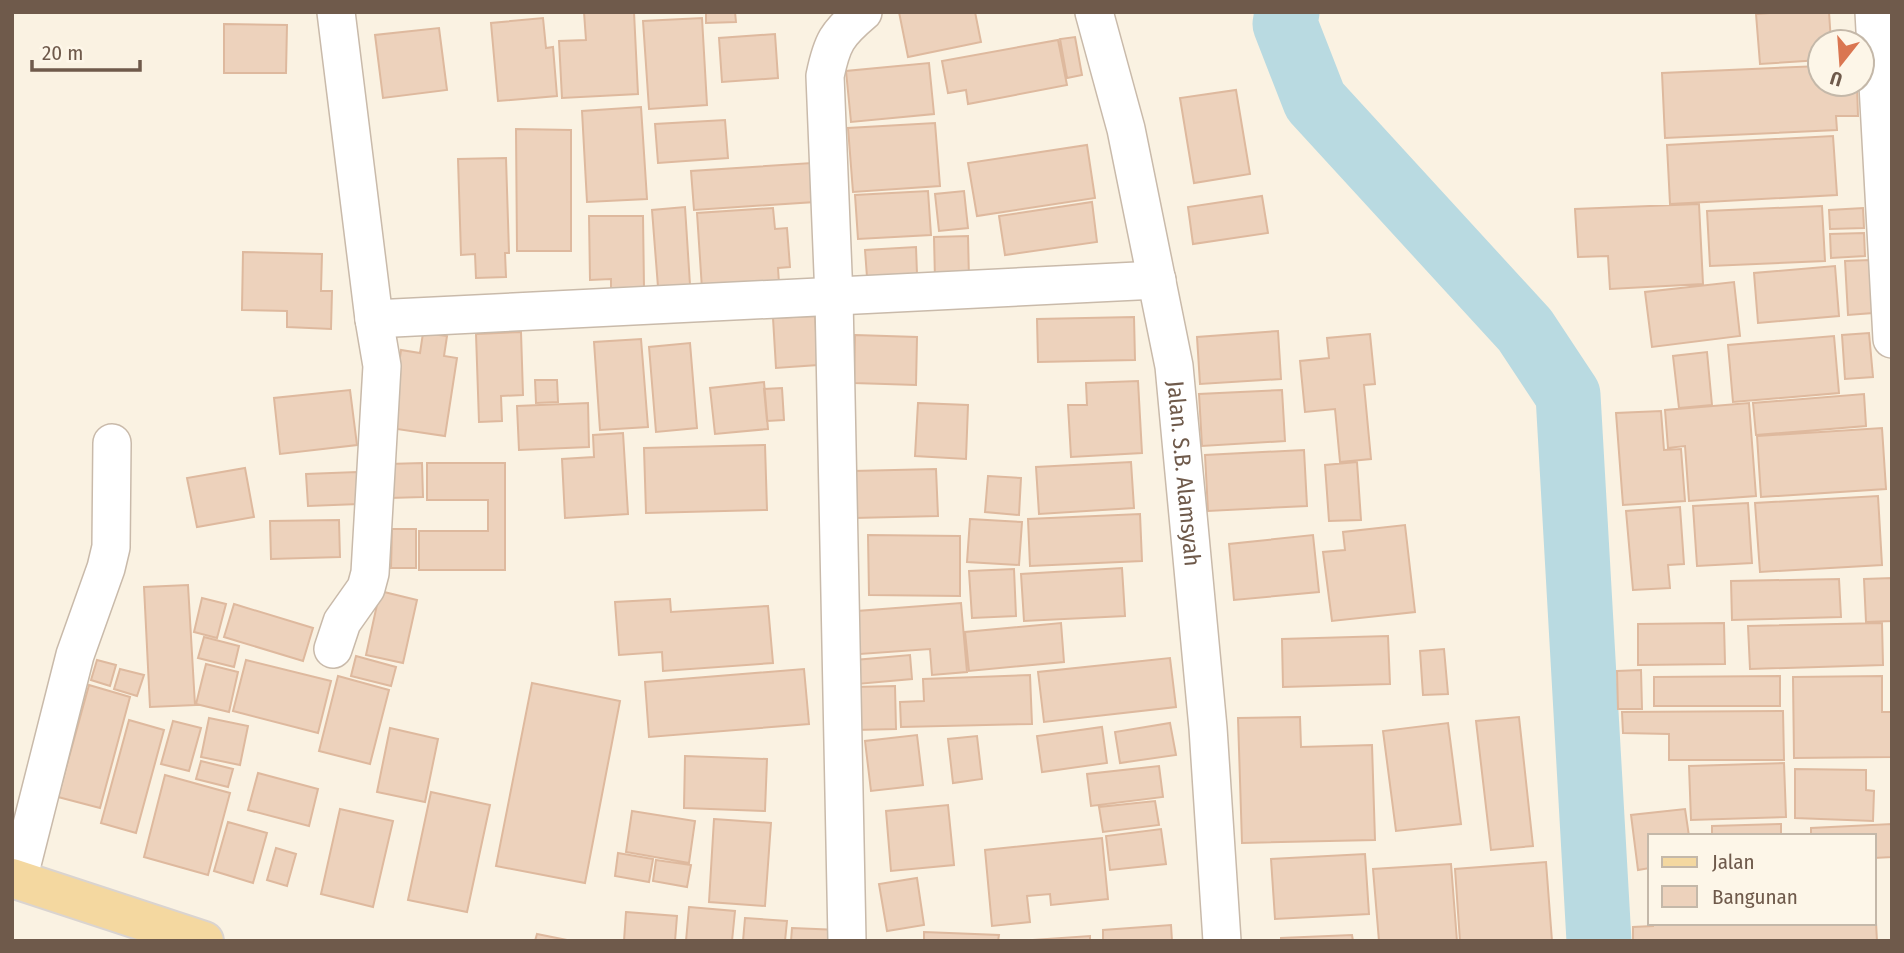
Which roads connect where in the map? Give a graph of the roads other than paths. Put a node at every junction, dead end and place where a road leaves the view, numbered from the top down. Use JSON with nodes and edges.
{"nodes":[{"id":1,"x":336,"y":12,"type":"edge"},
{"id":2,"x":863,"y":12,"type":"edge"},
{"id":3,"x":1094,"y":12,"type":"edge"},
{"id":4,"x":1874,"y":12,"type":"edge"},
{"id":5,"x":1157,"y":280,"type":"junction"},
{"id":6,"x":834,"y":298,"type":"junction"},
{"id":7,"x":374,"y":319,"type":"junction"},
{"id":8,"x":1892,"y":339,"type":"edge"},
{"id":9,"x":113,"y":443,"type":"dead end"},
{"id":10,"x":333,"y":649,"type":"dead end"},
{"id":11,"x":15,"y":879,"type":"edge"},
{"id":12,"x":204,"y":941,"type":"edge"},
{"id":13,"x":847,"y":941,"type":"edge"},
{"id":14,"x":1222,"y":941,"type":"edge"}],
"edges":[{"from":1,"to":7,"type":"street"},
{"from":2,"to":6,"type":"street"},
{"from":3,"to":5,"type":"street","name":"Jalan. S.B. Alamsyah"},
{"from":4,"to":8,"type":"street"},
{"from":5,"to":6,"type":"street"},
{"from":5,"to":14,"type":"street","name":"Jalan. S.B. Alamsyah"},
{"from":6,"to":7,"type":"street"},
{"from":6,"to":13,"type":"street"},
{"from":7,"to":10,"type":"street"},
{"from":9,"to":11,"type":"street"},
{"from":11,"to":12,"type":"main road"}]}
